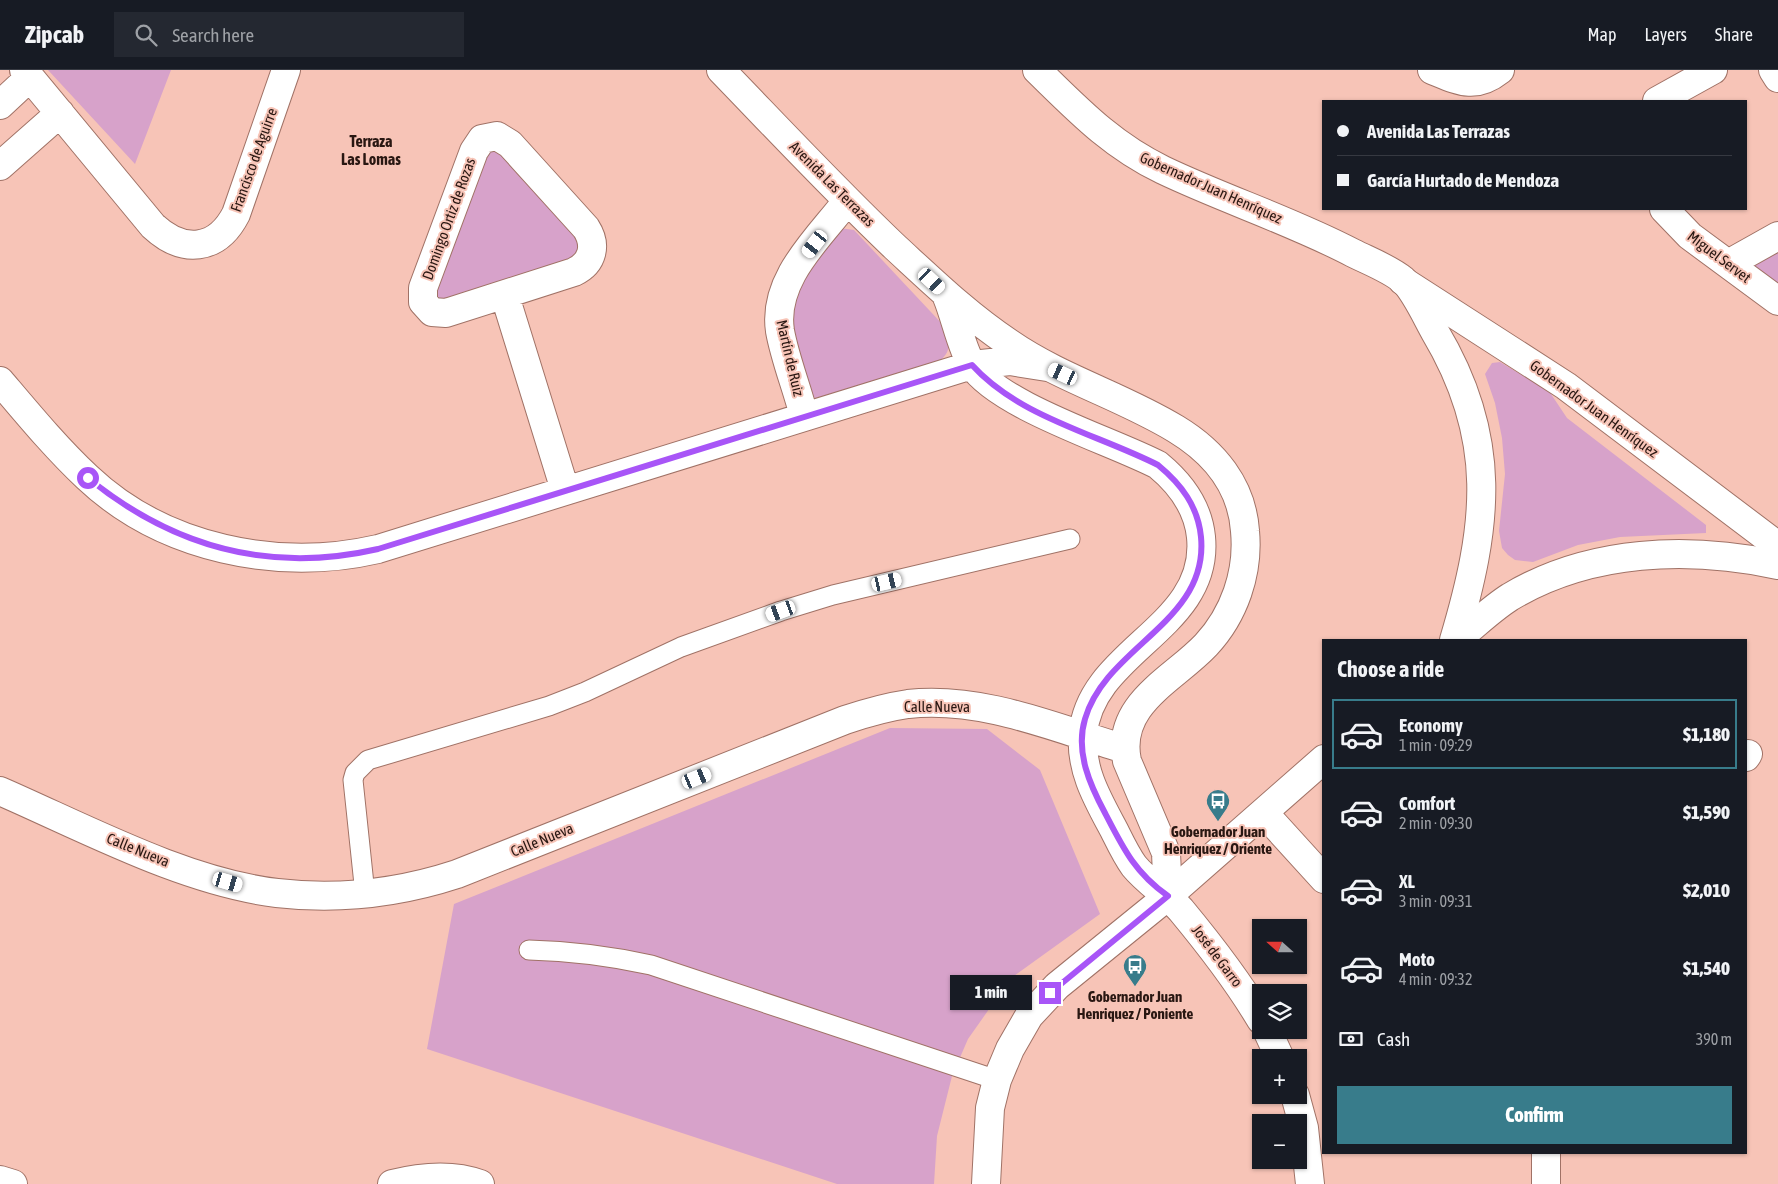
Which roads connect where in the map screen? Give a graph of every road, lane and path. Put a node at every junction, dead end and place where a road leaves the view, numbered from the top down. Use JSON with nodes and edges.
{"nodes":[{"id":1,"x":286,"y":70,"type":"edge"},
{"id":2,"x":721,"y":70,"type":"edge"},
{"id":3,"x":1037,"y":70,"type":"edge"},
{"id":4,"x":1432,"y":70,"type":"edge"},
{"id":5,"x":1500,"y":70,"type":"edge"},
{"id":6,"x":1713,"y":70,"type":"edge"},
{"id":7,"x":1773,"y":70,"type":"edge"},
{"id":8,"x":27,"y":74,"type":"edge"},
{"id":9,"x":1778,"y":78,"type":"edge"},
{"id":10,"x":1659,"y":100,"type":"edge"},
{"id":11,"x":0,"y":105,"type":"edge"},
{"id":12,"x":60,"y":113,"type":"junction"},
{"id":13,"x":0,"y":166,"type":"edge"},
{"id":14,"x":847,"y":201,"type":"junction"},
{"id":15,"x":1665,"y":210,"type":"edge"},
{"id":16,"x":1778,"y":236,"type":"edge"},
{"id":17,"x":1728,"y":264,"type":"junction"},
{"id":18,"x":1403,"y":281,"type":"junction"},
{"id":19,"x":946,"y":295,"type":"junction"},
{"id":20,"x":505,"y":296,"type":"junction"},
{"id":21,"x":1778,"y":301,"type":"edge"},
{"id":22,"x":972,"y":365,"type":"junction"},
{"id":23,"x":1047,"y":367,"type":"junction"},
{"id":24,"x":0,"y":381,"type":"edge"},
{"id":25,"x":804,"y":416,"type":"junction"},
{"id":26,"x":565,"y":490,"type":"junction"},
{"id":27,"x":1070,"y":539,"type":"dead end"},
{"id":28,"x":1778,"y":546,"type":"edge"},
{"id":29,"x":1778,"y":565,"type":"edge"},
{"id":30,"x":1455,"y":639,"type":"edge"},
{"id":31,"x":1456,"y":639,"type":"edge"},
{"id":32,"x":1082,"y":736,"type":"junction"},
{"id":33,"x":1125,"y":749,"type":"junction"},
{"id":34,"x":1322,"y":761,"type":"edge"},
{"id":35,"x":0,"y":791,"type":"edge"},
{"id":36,"x":1264,"y":813,"type":"junction"},
{"id":37,"x":1322,"y":877,"type":"edge"},
{"id":38,"x":365,"y":894,"type":"junction"},
{"id":39,"x":1168,"y":896,"type":"junction"},
{"id":40,"x":529,"y":950,"type":"dead end"},
{"id":41,"x":1252,"y":1006,"type":"edge"},
{"id":42,"x":997,"y":1080,"type":"junction"},
{"id":43,"x":1297,"y":1104,"type":"edge"},
{"id":44,"x":1546,"y":1154,"type":"edge"},
{"id":45,"x":0,"y":1180,"type":"edge"},
{"id":46,"x":473,"y":1183,"type":"edge"},
{"id":47,"x":13,"y":1184,"type":"edge"},
{"id":48,"x":392,"y":1184,"type":"edge"},
{"id":49,"x":986,"y":1184,"type":"edge"},
{"id":50,"x":1310,"y":1184,"type":"edge"},
{"id":51,"x":1546,"y":1184,"type":"edge"}],
"edges":[{"from":1,"to":12,"type":"street","name":"Francisco de Aguirre"},
{"from":2,"to":14,"type":"street","name":"Avenida Las Terrazas"},
{"from":3,"to":18,"type":"street","name":"Gobernador Juan Henríquez"},
{"from":4,"to":5,"type":"street"},
{"from":6,"to":10,"type":"street"},
{"from":7,"to":9,"type":"street"},
{"from":8,"to":11,"type":"street","name":"Francisco de Aguirre"},
{"from":8,"to":12,"type":"street","name":"Francisco de Aguirre"},
{"from":12,"to":13,"type":"street"},
{"from":14,"to":19,"type":"street","name":"Avenida Las Terrazas"},
{"from":14,"to":25,"type":"street","name":"Martín de Ruiz"},
{"from":15,"to":17,"type":"street","name":"Miguel Servet"},
{"from":16,"to":17,"type":"street"},
{"from":17,"to":21,"type":"street","name":"Miguel Servet"},
{"from":18,"to":28,"type":"street","name":"Gobernador Juan Henríquez"},
{"from":18,"to":30,"type":"street","name":"Gobernador Juan Henríquez"},
{"from":19,"to":22,"type":"street","name":"Avenida Las Terrazas"},
{"from":19,"to":23,"type":"street","name":"Avenida Las Terrazas"},
{"from":20,"to":20,"type":"street","name":"Domingo Ortiz de Rozas"},
{"from":20,"to":26,"type":"street"},
{"from":22,"to":23,"type":"street","name":"Avenida Las Terrazas"},
{"from":22,"to":25,"type":"street","name":"Avenida Las Terrazas"},
{"from":22,"to":32,"type":"street","name":"Avenida Las Terrazas"},
{"from":23,"to":33,"type":"street","name":"Avenida Las Terrazas"},
{"from":24,"to":26,"type":"street","name":"Avenida Las Terrazas"},
{"from":25,"to":26,"type":"street","name":"Avenida Las Terrazas"},
{"from":27,"to":38,"type":"lane"},
{"from":29,"to":31,"type":"street"},
{"from":32,"to":33,"type":"street","name":"Calle Nueva"},
{"from":32,"to":38,"type":"street","name":"Calle Nueva"},
{"from":32,"to":39,"type":"street","name":"Avenida Las Terrazas"},
{"from":33,"to":39,"type":"street","name":"Avenida Las Terrazas"},
{"from":34,"to":36,"type":"street"},
{"from":35,"to":38,"type":"street","name":"Calle Nueva"},
{"from":36,"to":37,"type":"street"},
{"from":36,"to":39,"type":"street"},
{"from":39,"to":41,"type":"street","name":"José de Garro"},
{"from":39,"to":42,"type":"street"},
{"from":40,"to":42,"type":"lane"},
{"from":42,"to":49,"type":"street"},
{"from":43,"to":50,"type":"street"},
{"from":44,"to":51,"type":"street"},
{"from":45,"to":47,"type":"street"},
{"from":46,"to":48,"type":"street"}]}
